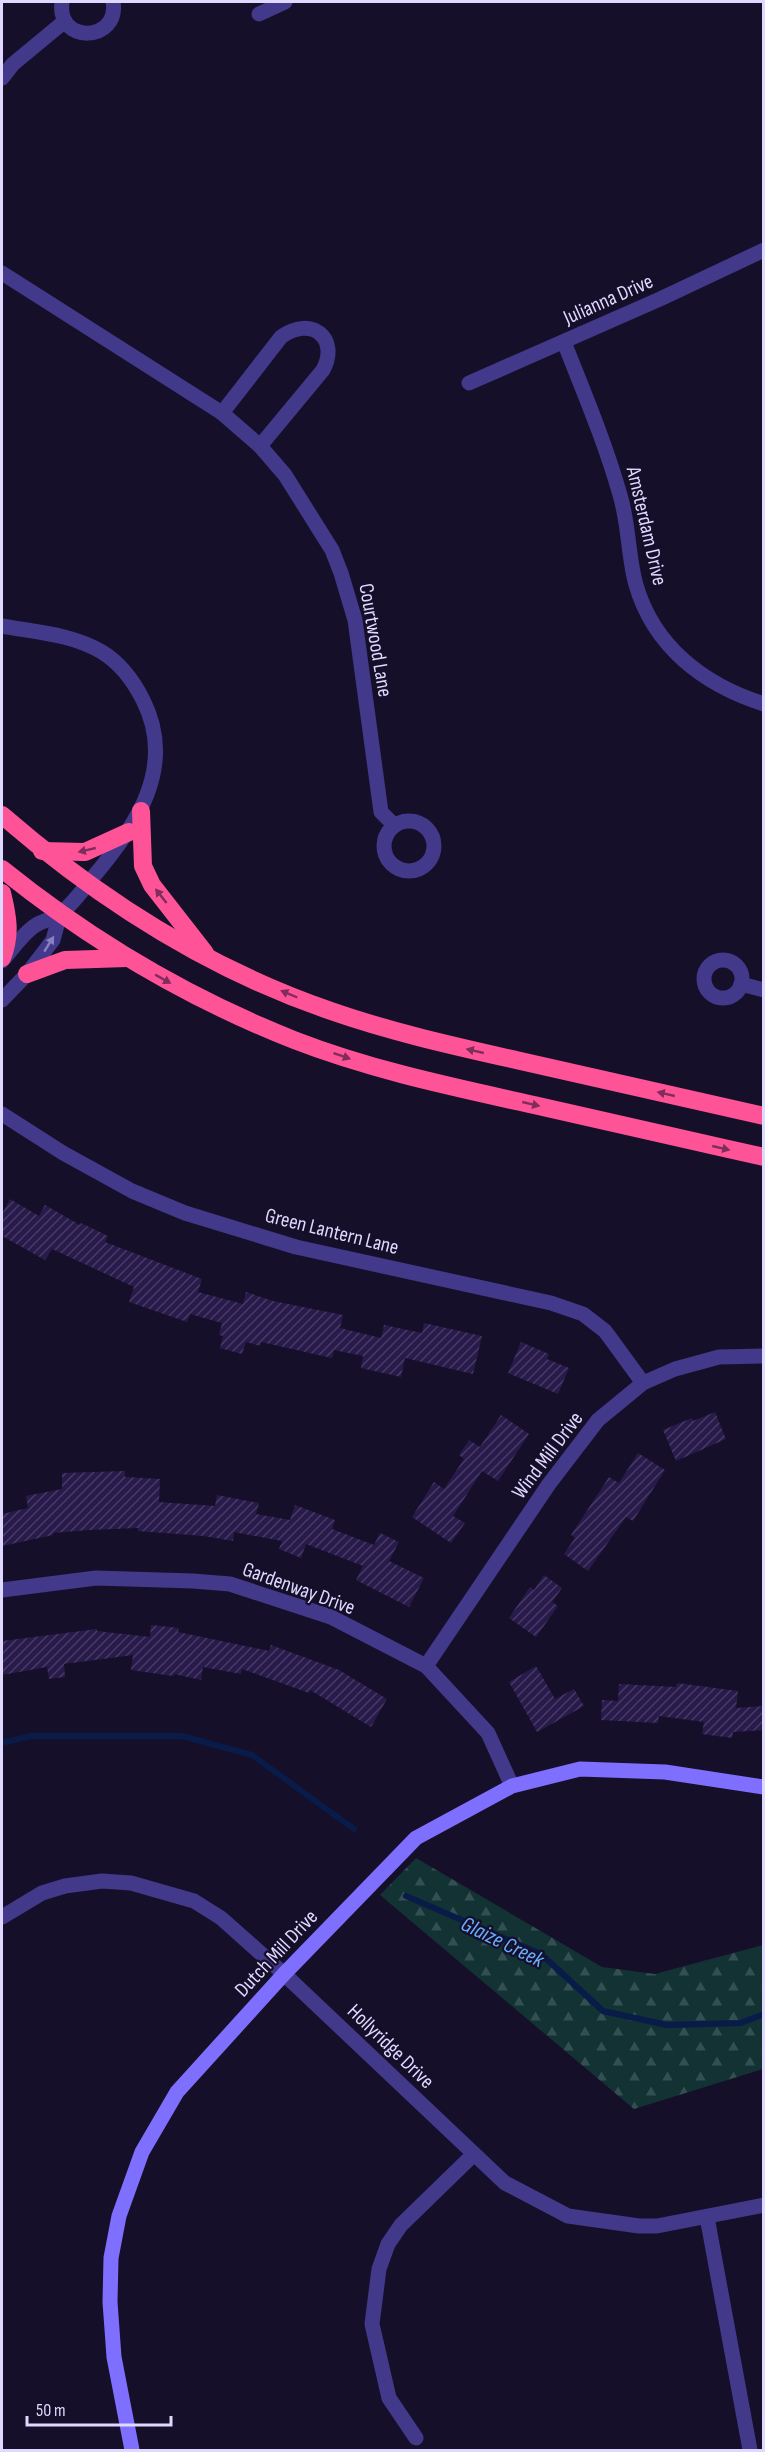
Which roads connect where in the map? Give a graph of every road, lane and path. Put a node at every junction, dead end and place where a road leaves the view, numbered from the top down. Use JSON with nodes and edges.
{"nodes":[{"id":1,"x":62,"y":2,"type":"edge"},
{"id":2,"x":113,"y":2,"type":"edge"},
{"id":3,"x":285,"y":2,"type":"edge"},
{"id":4,"x":259,"y":14,"type":"dead end"},
{"id":5,"x":65,"y":21,"type":"junction"},
{"id":6,"x":2,"y":78,"type":"edge"},
{"id":7,"x":764,"y":250,"type":"edge"},
{"id":8,"x":2,"y":273,"type":"edge"},
{"id":9,"x":564,"y":342,"type":"junction"},
{"id":10,"x":469,"y":383,"type":"dead end"},
{"id":11,"x":222,"y":413,"type":"junction"},
{"id":12,"x":260,"y":446,"type":"junction"},
{"id":13,"x":2,"y":626,"type":"edge"},
{"id":14,"x":764,"y":704,"type":"edge"},
{"id":15,"x":141,"y":811,"type":"junction"},
{"id":16,"x":2,"y":815,"type":"edge"},
{"id":17,"x":394,"y":825,"type":"dead end"},
{"id":18,"x":129,"y":832,"type":"junction"},
{"id":19,"x":42,"y":850,"type":"junction"},
{"id":20,"x":2,"y":869,"type":"edge"},
{"id":21,"x":87,"y":884,"type":"junction"},
{"id":22,"x":2,"y":893,"type":"edge"},
{"id":23,"x":60,"y":914,"type":"junction"},
{"id":24,"x":127,"y":958,"type":"junction"},
{"id":25,"x":209,"y":959,"type":"junction"},
{"id":26,"x":2,"y":960,"type":"edge"},
{"id":27,"x":27,"y":974,"type":"junction"},
{"id":28,"x":741,"y":984,"type":"dead end"},
{"id":29,"x":764,"y":990,"type":"edge"},
{"id":30,"x":2,"y":1000,"type":"edge"},
{"id":31,"x":2,"y":1114,"type":"edge"},
{"id":32,"x":764,"y":1116,"type":"edge"},
{"id":33,"x":764,"y":1157,"type":"edge"},
{"id":34,"x":764,"y":1356,"type":"edge"},
{"id":35,"x":643,"y":1383,"type":"junction"},
{"id":36,"x":2,"y":1590,"type":"edge"},
{"id":37,"x":426,"y":1666,"type":"junction"},
{"id":38,"x":512,"y":1786,"type":"junction"},
{"id":39,"x":764,"y":1787,"type":"edge"},
{"id":40,"x":2,"y":1917,"type":"edge"},
{"id":41,"x":284,"y":1974,"type":"junction"},
{"id":42,"x":474,"y":2154,"type":"junction"},
{"id":43,"x":764,"y":2205,"type":"edge"},
{"id":44,"x":707,"y":2217,"type":"junction"},
{"id":45,"x":416,"y":2438,"type":"dead end"},
{"id":46,"x":132,"y":2451,"type":"edge"},
{"id":47,"x":750,"y":2451,"type":"edge"}],
"edges":[{"from":1,"to":5,"type":"street"},
{"from":2,"to":5,"type":"street"},
{"from":3,"to":4,"type":"street"},
{"from":5,"to":6,"type":"street"},
{"from":7,"to":9,"type":"street","name":"Julianna Drive"},
{"from":8,"to":11,"type":"street","name":"Courtwood Lane"},
{"from":9,"to":10,"type":"street","name":"Julianna Drive"},
{"from":9,"to":14,"type":"street","name":"Amsterdam Drive"},
{"from":11,"to":12,"type":"street","name":"Courtwood Lane"},
{"from":11,"to":12,"type":"street"},
{"from":12,"to":17,"type":"street","name":"Courtwood Lane"},
{"from":13,"to":15,"type":"street"},
{"from":15,"to":18,"type":"street"},
{"from":25,"to":15,"type":"highway","one_way":true},
{"from":16,"to":19,"type":"highway"},
{"from":18,"to":19,"type":"highway","one_way":true},
{"from":18,"to":21,"type":"street"},
{"from":19,"to":21,"type":"highway"},
{"from":20,"to":23,"type":"highway"},
{"from":21,"to":23,"type":"street"},
{"from":21,"to":25,"type":"highway"},
{"from":22,"to":26,"type":"highway"},
{"from":23,"to":24,"type":"highway"},
{"from":23,"to":26,"type":"street"},
{"from":27,"to":23,"type":"street","one_way":true},
{"from":24,"to":27,"type":"highway"},
{"from":24,"to":33,"type":"highway","one_way":true},
{"from":32,"to":25,"type":"highway","one_way":true},
{"from":27,"to":30,"type":"street"},
{"from":28,"to":29,"type":"street"},
{"from":31,"to":35,"type":"street","name":"Green Lantern Lane"},
{"from":34,"to":35,"type":"street","name":"Wind Mill Drive"},
{"from":35,"to":37,"type":"street","name":"Wind Mill Drive"},
{"from":36,"to":37,"type":"street","name":"Gardenway Drive"},
{"from":37,"to":38,"type":"street","name":"Gardenway Drive"},
{"from":38,"to":39,"type":"street","name":"Dutch Mill Drive"},
{"from":38,"to":41,"type":"street","name":"Dutch Mill Drive"},
{"from":40,"to":41,"type":"street","name":"Hollyridge Drive"},
{"from":41,"to":42,"type":"street","name":"Hollyridge Drive"},
{"from":41,"to":46,"type":"street","name":"Dutch Mill Drive"},
{"from":42,"to":44,"type":"street","name":"Hollyridge Drive"},
{"from":42,"to":45,"type":"street"},
{"from":43,"to":44,"type":"street","name":"Hollyridge Drive"},
{"from":44,"to":47,"type":"street"}]}
